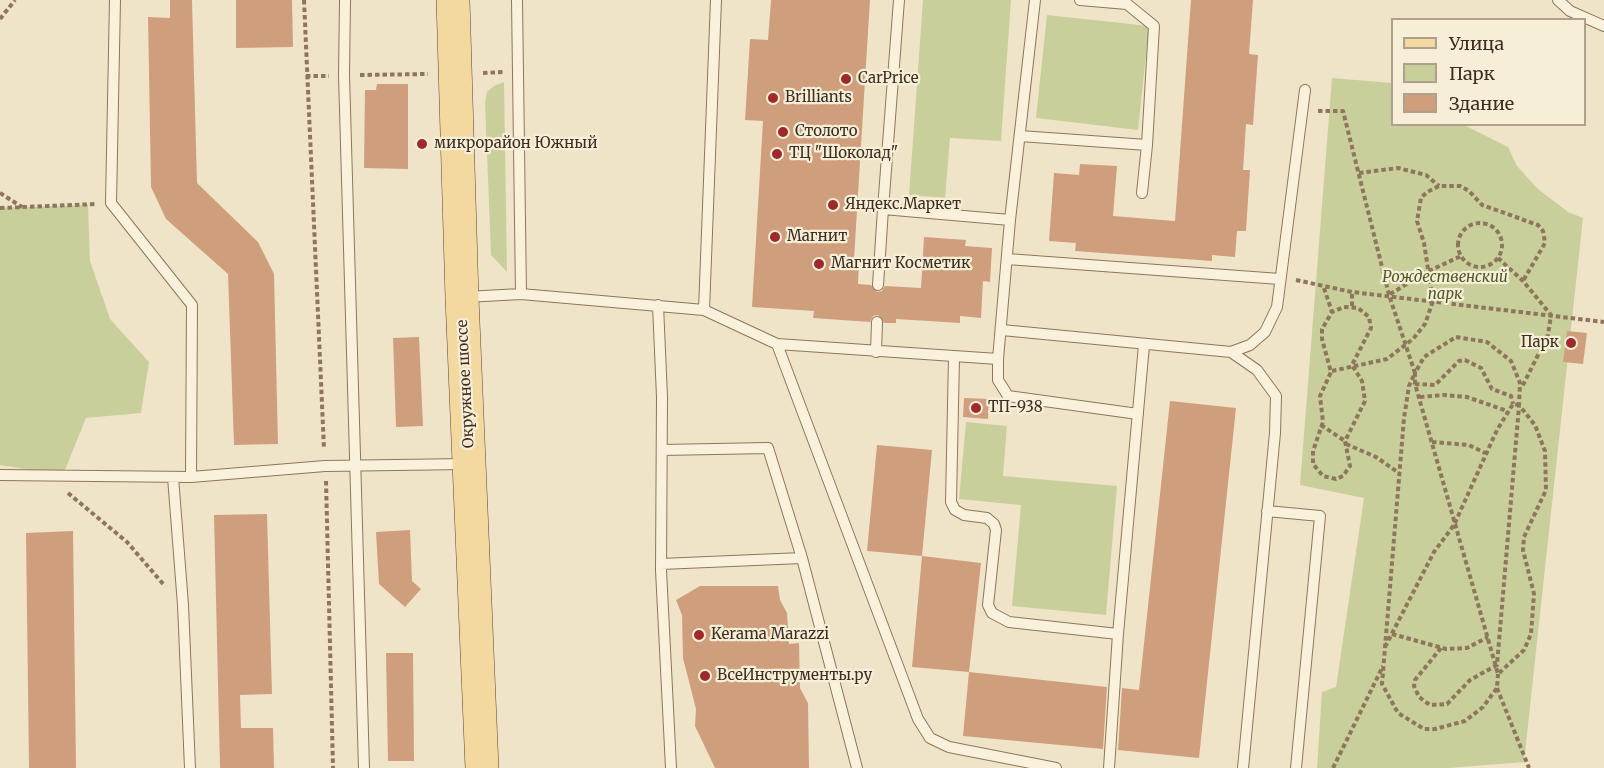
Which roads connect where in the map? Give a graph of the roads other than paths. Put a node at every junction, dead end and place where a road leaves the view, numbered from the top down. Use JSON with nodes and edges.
{"nodes":[{"id":1,"x":115,"y":0,"type":"edge"},
{"id":2,"x":345,"y":0,"type":"edge"},
{"id":3,"x":453,"y":0,"type":"edge"},
{"id":4,"x":517,"y":0,"type":"edge"},
{"id":5,"x":716,"y":0,"type":"edge"},
{"id":6,"x":899,"y":0,"type":"edge"},
{"id":7,"x":1035,"y":0,"type":"edge"},
{"id":8,"x":1080,"y":0,"type":"edge"},
{"id":9,"x":1558,"y":0,"type":"edge"},
{"id":10,"x":1127,"y":2,"type":"edge"},
{"id":11,"x":1585,"y":18,"type":"edge"},
{"id":12,"x":1586,"y":18,"type":"edge"},
{"id":13,"x":1604,"y":26,"type":"edge"},
{"id":14,"x":1305,"y":90,"type":"dead end"},
{"id":15,"x":1020,"y":136,"type":"junction"},
{"id":16,"x":1147,"y":145,"type":"junction"},
{"id":17,"x":1142,"y":193,"type":"dead end"},
{"id":18,"x":883,"y":209,"type":"junction"},
{"id":19,"x":1010,"y":220,"type":"junction"},
{"id":20,"x":1007,"y":259,"type":"junction"},
{"id":21,"x":1280,"y":279,"type":"junction"},
{"id":22,"x":878,"y":285,"type":"dead end"},
{"id":23,"x":521,"y":294,"type":"junction"},
{"id":24,"x":462,"y":298,"type":"junction"},
{"id":25,"x":658,"y":305,"type":"junction"},
{"id":26,"x":704,"y":310,"type":"junction"},
{"id":27,"x":877,"y":322,"type":"dead end"},
{"id":28,"x":1002,"y":330,"type":"junction"},
{"id":29,"x":777,"y":344,"type":"junction"},
{"id":30,"x":1144,"y":345,"type":"junction"},
{"id":31,"x":876,"y":352,"type":"junction"},
{"id":32,"x":1231,"y":352,"type":"junction"},
{"id":33,"x":954,"y":357,"type":"junction"},
{"id":34,"x":998,"y":359,"type":"junction"},
{"id":35,"x":1138,"y":414,"type":"junction"},
{"id":36,"x":662,"y":450,"type":"junction"},
{"id":37,"x":470,"y":464,"type":"junction"},
{"id":38,"x":354,"y":466,"type":"junction"},
{"id":39,"x":0,"y":475,"type":"edge"},
{"id":40,"x":172,"y":477,"type":"junction"},
{"id":41,"x":191,"y":477,"type":"junction"},
{"id":42,"x":1267,"y":511,"type":"junction"},
{"id":43,"x":802,"y":558,"type":"junction"},
{"id":44,"x":661,"y":564,"type":"junction"},
{"id":45,"x":1118,"y":634,"type":"junction"},
{"id":46,"x":190,"y":768,"type":"edge"},
{"id":47,"x":364,"y":768,"type":"edge"},
{"id":48,"x":482,"y":768,"type":"edge"},
{"id":49,"x":671,"y":768,"type":"edge"},
{"id":50,"x":857,"y":768,"type":"edge"},
{"id":51,"x":1056,"y":768,"type":"edge"},
{"id":52,"x":1109,"y":768,"type":"edge"},
{"id":53,"x":1243,"y":768,"type":"edge"},
{"id":54,"x":1296,"y":768,"type":"edge"}],
"edges":[{"from":1,"to":41,"type":"lane"},
{"from":2,"to":38,"type":"lane"},
{"from":3,"to":24,"type":"main road","name":"Окружное шоссе"},
{"from":4,"to":23,"type":"lane"},
{"from":5,"to":26,"type":"lane"},
{"from":6,"to":18,"type":"lane"},
{"from":7,"to":15,"type":"lane"},
{"from":8,"to":10,"type":"lane"},
{"from":9,"to":11,"type":"lane"},
{"from":10,"to":16,"type":"lane"},
{"from":12,"to":13,"type":"lane"},
{"from":14,"to":21,"type":"lane"},
{"from":15,"to":16,"type":"lane"},
{"from":15,"to":19,"type":"lane"},
{"from":16,"to":17,"type":"lane"},
{"from":18,"to":19,"type":"lane"},
{"from":18,"to":22,"type":"lane"},
{"from":19,"to":20,"type":"lane"},
{"from":20,"to":21,"type":"lane"},
{"from":20,"to":28,"type":"lane"},
{"from":21,"to":32,"type":"lane"},
{"from":23,"to":24,"type":"lane"},
{"from":23,"to":25,"type":"lane"},
{"from":24,"to":37,"type":"main road","name":"Окружное шоссе"},
{"from":25,"to":26,"type":"lane"},
{"from":25,"to":36,"type":"lane"},
{"from":26,"to":29,"type":"lane"},
{"from":27,"to":31,"type":"lane"},
{"from":28,"to":30,"type":"lane"},
{"from":28,"to":34,"type":"lane"},
{"from":29,"to":31,"type":"lane"},
{"from":29,"to":51,"type":"lane"},
{"from":30,"to":32,"type":"lane"},
{"from":30,"to":35,"type":"lane"},
{"from":31,"to":33,"type":"lane"},
{"from":32,"to":42,"type":"lane"},
{"from":33,"to":34,"type":"lane"},
{"from":33,"to":45,"type":"lane"},
{"from":34,"to":35,"type":"lane"},
{"from":35,"to":45,"type":"lane"},
{"from":36,"to":43,"type":"lane"},
{"from":36,"to":44,"type":"lane"},
{"from":37,"to":38,"type":"lane"},
{"from":37,"to":48,"type":"main road","name":"Окружное шоссе"},
{"from":38,"to":41,"type":"lane"},
{"from":38,"to":47,"type":"lane"},
{"from":39,"to":40,"type":"lane"},
{"from":40,"to":41,"type":"lane"},
{"from":40,"to":46,"type":"lane"},
{"from":42,"to":53,"type":"lane"},
{"from":42,"to":54,"type":"lane"},
{"from":43,"to":44,"type":"lane"},
{"from":43,"to":50,"type":"lane"},
{"from":44,"to":49,"type":"lane"},
{"from":45,"to":52,"type":"lane"}]}
